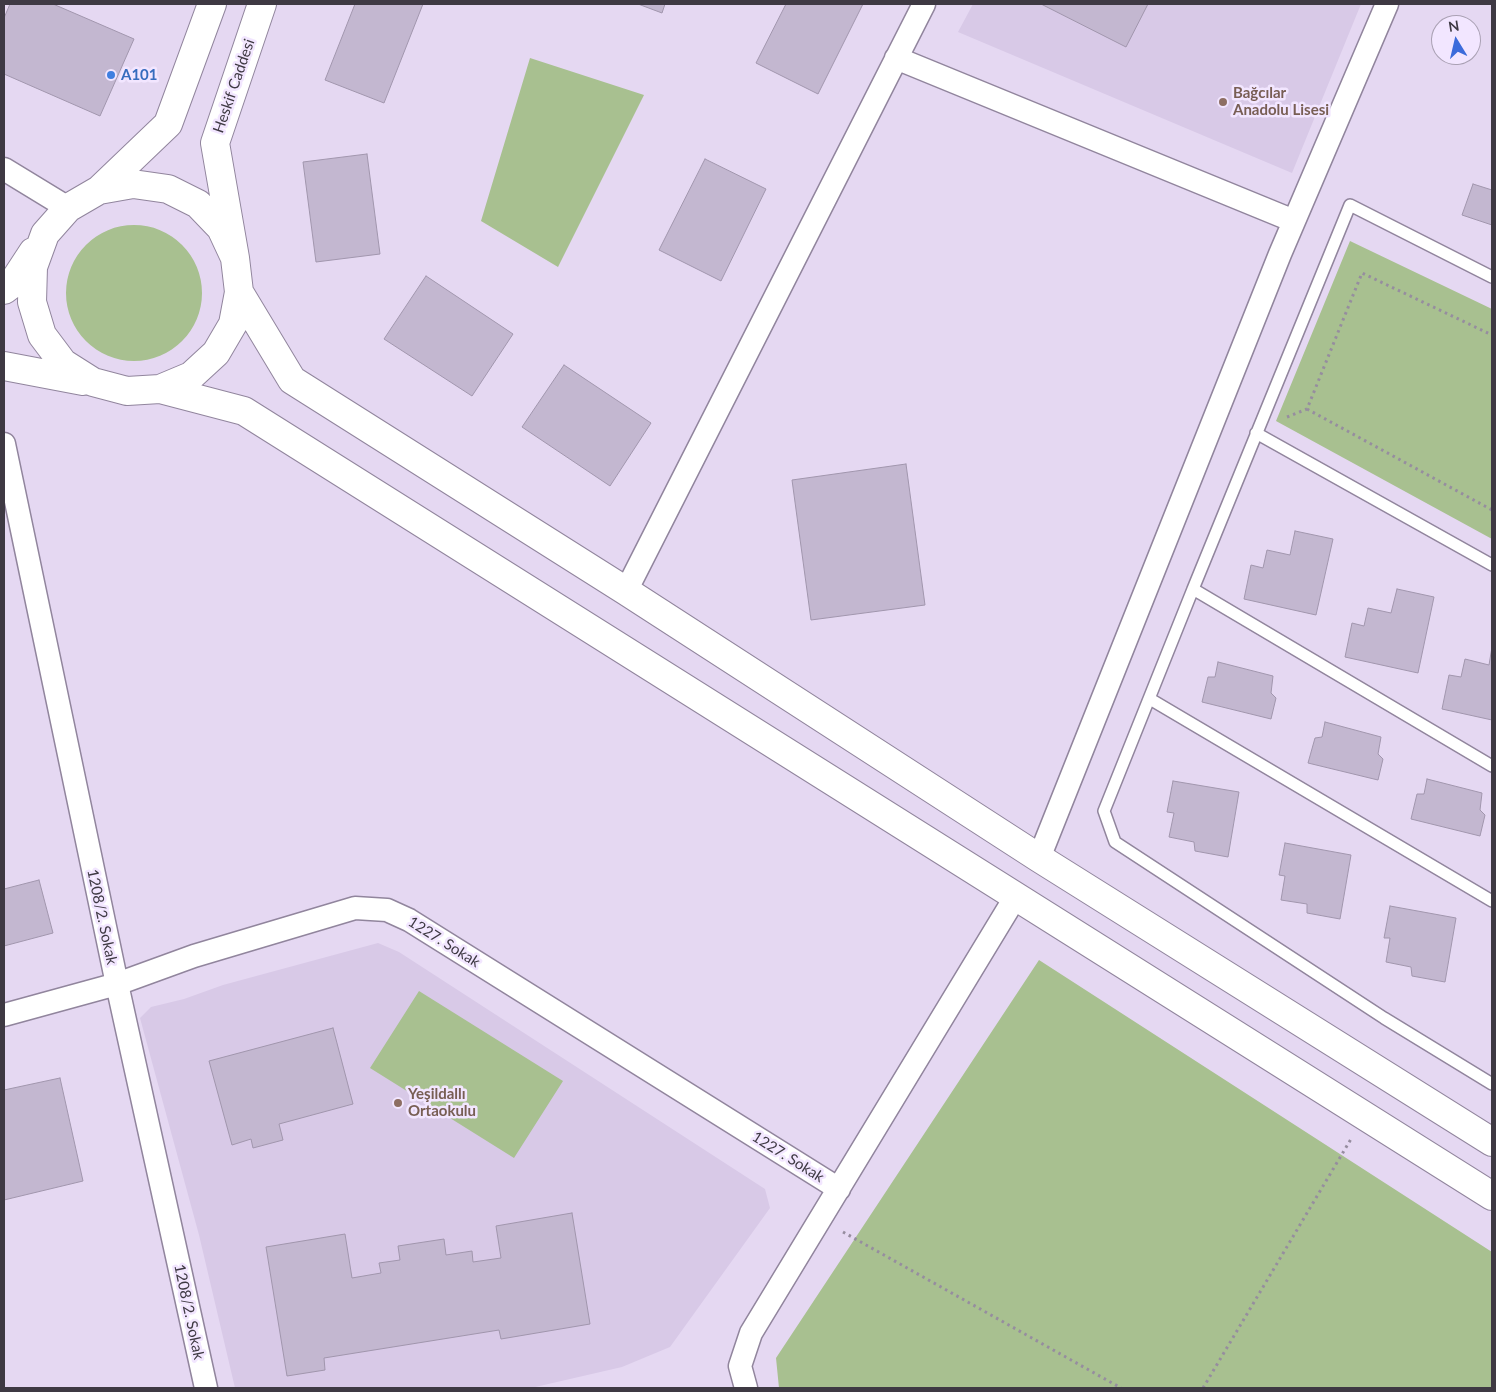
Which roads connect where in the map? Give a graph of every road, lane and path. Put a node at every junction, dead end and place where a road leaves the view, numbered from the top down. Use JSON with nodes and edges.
{"nodes":[{"id":1,"x":212,"y":4,"type":"edge"},
{"id":2,"x":262,"y":4,"type":"edge"},
{"id":3,"x":924,"y":4,"type":"edge"},
{"id":4,"x":1387,"y":4,"type":"edge"},
{"id":5,"x":896,"y":58,"type":"junction"},
{"id":6,"x":4,"y":169,"type":"edge"},
{"id":7,"x":99,"y":190,"type":"junction"},
{"id":8,"x":68,"y":208,"type":"junction"},
{"id":9,"x":1294,"y":221,"type":"junction"},
{"id":10,"x":45,"y":234,"type":"junction"},
{"id":11,"x":235,"y":258,"type":"junction"},
{"id":12,"x":1492,"y":277,"type":"edge"},
{"id":13,"x":4,"y":290,"type":"edge"},
{"id":14,"x":240,"y":292,"type":"junction"},
{"id":15,"x":1492,"y":335,"type":"edge"},
{"id":16,"x":4,"y":366,"type":"edge"},
{"id":17,"x":93,"y":382,"type":"junction"},
{"id":18,"x":160,"y":389,"type":"junction"},
{"id":19,"x":1307,"y":409,"type":"junction"},
{"id":20,"x":1284,"y":418,"type":"dead end"},
{"id":21,"x":1256,"y":432,"type":"junction"},
{"id":22,"x":4,"y":444,"type":"edge"},
{"id":23,"x":1492,"y":510,"type":"edge"},
{"id":24,"x":1492,"y":565,"type":"edge"},
{"id":25,"x":1193,"y":589,"type":"junction"},
{"id":26,"x":626,"y":590,"type":"junction"},
{"id":27,"x":1150,"y":699,"type":"junction"},
{"id":28,"x":1492,"y":766,"type":"edge"},
{"id":29,"x":1039,"y":858,"type":"junction"},
{"id":30,"x":1016,"y":896,"type":"junction"},
{"id":31,"x":1492,"y":901,"type":"edge"},
{"id":32,"x":116,"y":984,"type":"junction"},
{"id":33,"x":4,"y":1015,"type":"edge"},
{"id":34,"x":1492,"y":1084,"type":"edge"},
{"id":35,"x":1365,"y":1116,"type":"junction"},
{"id":36,"x":1492,"y":1142,"type":"edge"},
{"id":37,"x":839,"y":1189,"type":"junction"},
{"id":38,"x":1492,"y":1196,"type":"edge"},
{"id":39,"x":820,"y":1220,"type":"junction"},
{"id":40,"x":206,"y":1388,"type":"edge"},
{"id":41,"x":746,"y":1388,"type":"edge"},
{"id":42,"x":1121,"y":1388,"type":"edge"},
{"id":43,"x":1203,"y":1388,"type":"edge"}],
"edges":[{"from":1,"to":7,"type":"main road"},
{"from":2,"to":11,"type":"main road","name":"Heskif Caddesi"},
{"from":3,"to":5,"type":"street"},
{"from":4,"to":9,"type":"street"},
{"from":5,"to":9,"type":"street"},
{"from":5,"to":26,"type":"street"},
{"from":6,"to":8,"type":"street"},
{"from":7,"to":8,"type":"main road"},
{"from":7,"to":11,"type":"main road"},
{"from":8,"to":10,"type":"main road"},
{"from":9,"to":29,"type":"street"},
{"from":10,"to":13,"type":"main road"},
{"from":10,"to":17,"type":"main road"},
{"from":11,"to":14,"type":"main road","name":"Heskif Caddesi"},
{"from":12,"to":21,"type":"lane"},
{"from":14,"to":18,"type":"main road"},
{"from":14,"to":26,"type":"main road"},
{"from":15,"to":19,"type":"path"},
{"from":16,"to":17,"type":"main road"},
{"from":17,"to":18,"type":"main road"},
{"from":18,"to":30,"type":"main road"},
{"from":19,"to":20,"type":"path"},
{"from":19,"to":23,"type":"path"},
{"from":21,"to":24,"type":"lane"},
{"from":21,"to":25,"type":"lane"},
{"from":22,"to":32,"type":"street","name":"1208/2. Sokak"},
{"from":25,"to":27,"type":"lane"},
{"from":25,"to":28,"type":"lane"},
{"from":26,"to":29,"type":"main road"},
{"from":27,"to":31,"type":"lane"},
{"from":27,"to":34,"type":"lane"},
{"from":29,"to":36,"type":"main road"},
{"from":30,"to":35,"type":"main road"},
{"from":30,"to":37,"type":"street"},
{"from":32,"to":33,"type":"street","name":"1227. Sokak"},
{"from":32,"to":37,"type":"street","name":"1227. Sokak"},
{"from":32,"to":40,"type":"street","name":"1208/2. Sokak"},
{"from":35,"to":38,"type":"main road"},
{"from":35,"to":43,"type":"path"},
{"from":37,"to":39,"type":"street"},
{"from":39,"to":41,"type":"street"},
{"from":39,"to":42,"type":"path"}]}
